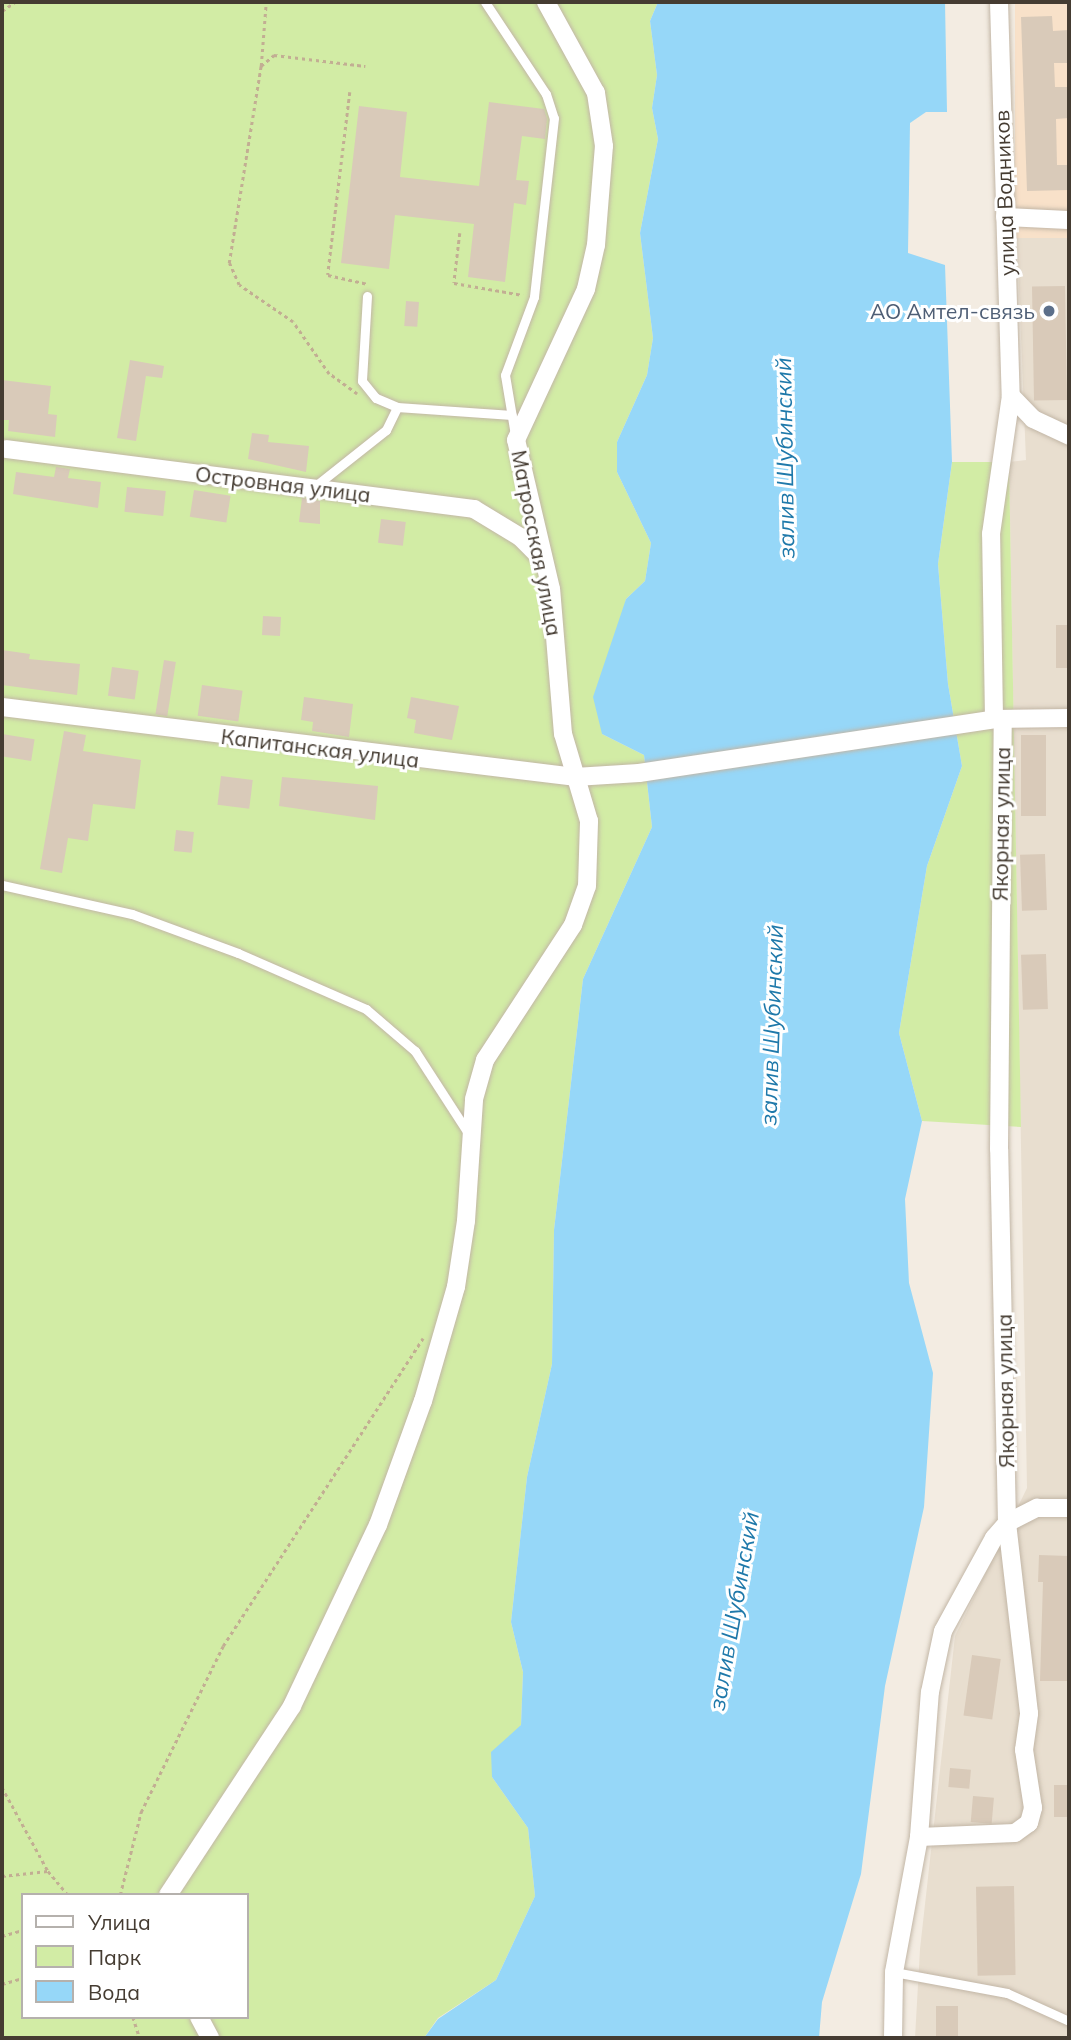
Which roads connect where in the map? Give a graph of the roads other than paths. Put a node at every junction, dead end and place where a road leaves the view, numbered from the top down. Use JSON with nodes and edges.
{"nodes":[{"id":1,"x":485,"y":2,"type":"edge"},
{"id":2,"x":546,"y":2,"type":"edge"},
{"id":3,"x":999,"y":2,"type":"edge"},
{"id":4,"x":1005,"y":217,"type":"junction"},
{"id":5,"x":1069,"y":220,"type":"edge"},
{"id":6,"x":367,"y":296,"type":"road end"},
{"id":7,"x":1011,"y":396,"type":"junction"},
{"id":8,"x":397,"y":407,"type":"junction"},
{"id":9,"x":512,"y":415,"type":"junction"},
{"id":10,"x":1069,"y":436,"type":"edge"},
{"id":11,"x":516,"y":440,"type":"junction"},
{"id":12,"x":6,"y":449,"type":"dead end"},
{"id":13,"x":313,"y":488,"type":"junction"},
{"id":14,"x":542,"y":559,"type":"junction"},
{"id":15,"x":2,"y":707,"type":"edge"},
{"id":16,"x":1069,"y":719,"type":"edge"},
{"id":17,"x":998,"y":720,"type":"junction"},
{"id":18,"x":575,"y":777,"type":"junction"},
{"id":19,"x":2,"y":885,"type":"edge"},
{"id":20,"x":471,"y":1137,"type":"junction"},
{"id":21,"x":1069,"y":1508,"type":"edge"},
{"id":22,"x":1007,"y":1524,"type":"junction"},
{"id":23,"x":919,"y":1838,"type":"junction"},
{"id":24,"x":169,"y":1893,"type":"edge"},
{"id":25,"x":894,"y":1972,"type":"junction"},
{"id":26,"x":200,"y":2019,"type":"edge"},
{"id":27,"x":1069,"y":2021,"type":"edge"},
{"id":28,"x":210,"y":2038,"type":"edge"},
{"id":29,"x":893,"y":2038,"type":"edge"}],
"edges":[{"from":1,"to":9,"type":"lane"},
{"from":2,"to":11,"type":"street","name":"Матросская улица"},
{"from":3,"to":4,"type":"street","name":"улица Водников"},
{"from":4,"to":5,"type":"street"},
{"from":4,"to":7,"type":"street","name":"улица Водников"},
{"from":6,"to":8,"type":"lane"},
{"from":7,"to":10,"type":"street"},
{"from":7,"to":17,"type":"street","name":"улица Водников"},
{"from":8,"to":9,"type":"lane"},
{"from":8,"to":13,"type":"lane"},
{"from":9,"to":11,"type":"lane"},
{"from":11,"to":14,"type":"street","name":"Матросская улица"},
{"from":12,"to":13,"type":"street","name":"Островная улица"},
{"from":13,"to":14,"type":"street","name":"Островная улица"},
{"from":14,"to":18,"type":"street","name":"Матросская улица"},
{"from":15,"to":18,"type":"street","name":"Капитанская улица"},
{"from":16,"to":17,"type":"street","name":"Капитанская улица"},
{"from":17,"to":18,"type":"street","name":"Капитанская улица"},
{"from":17,"to":22,"type":"street","name":"Якорная улица"},
{"from":18,"to":20,"type":"street","name":"Матросская улица"},
{"from":19,"to":20,"type":"lane"},
{"from":20,"to":24,"type":"street","name":"Матросская улица"},
{"from":21,"to":22,"type":"street"},
{"from":22,"to":23,"type":"street"},
{"from":22,"to":23,"type":"street","name":"Якорная улица"},
{"from":23,"to":25,"type":"street"},
{"from":25,"to":27,"type":"lane"},
{"from":25,"to":29,"type":"street"},
{"from":26,"to":28,"type":"street"}]}
